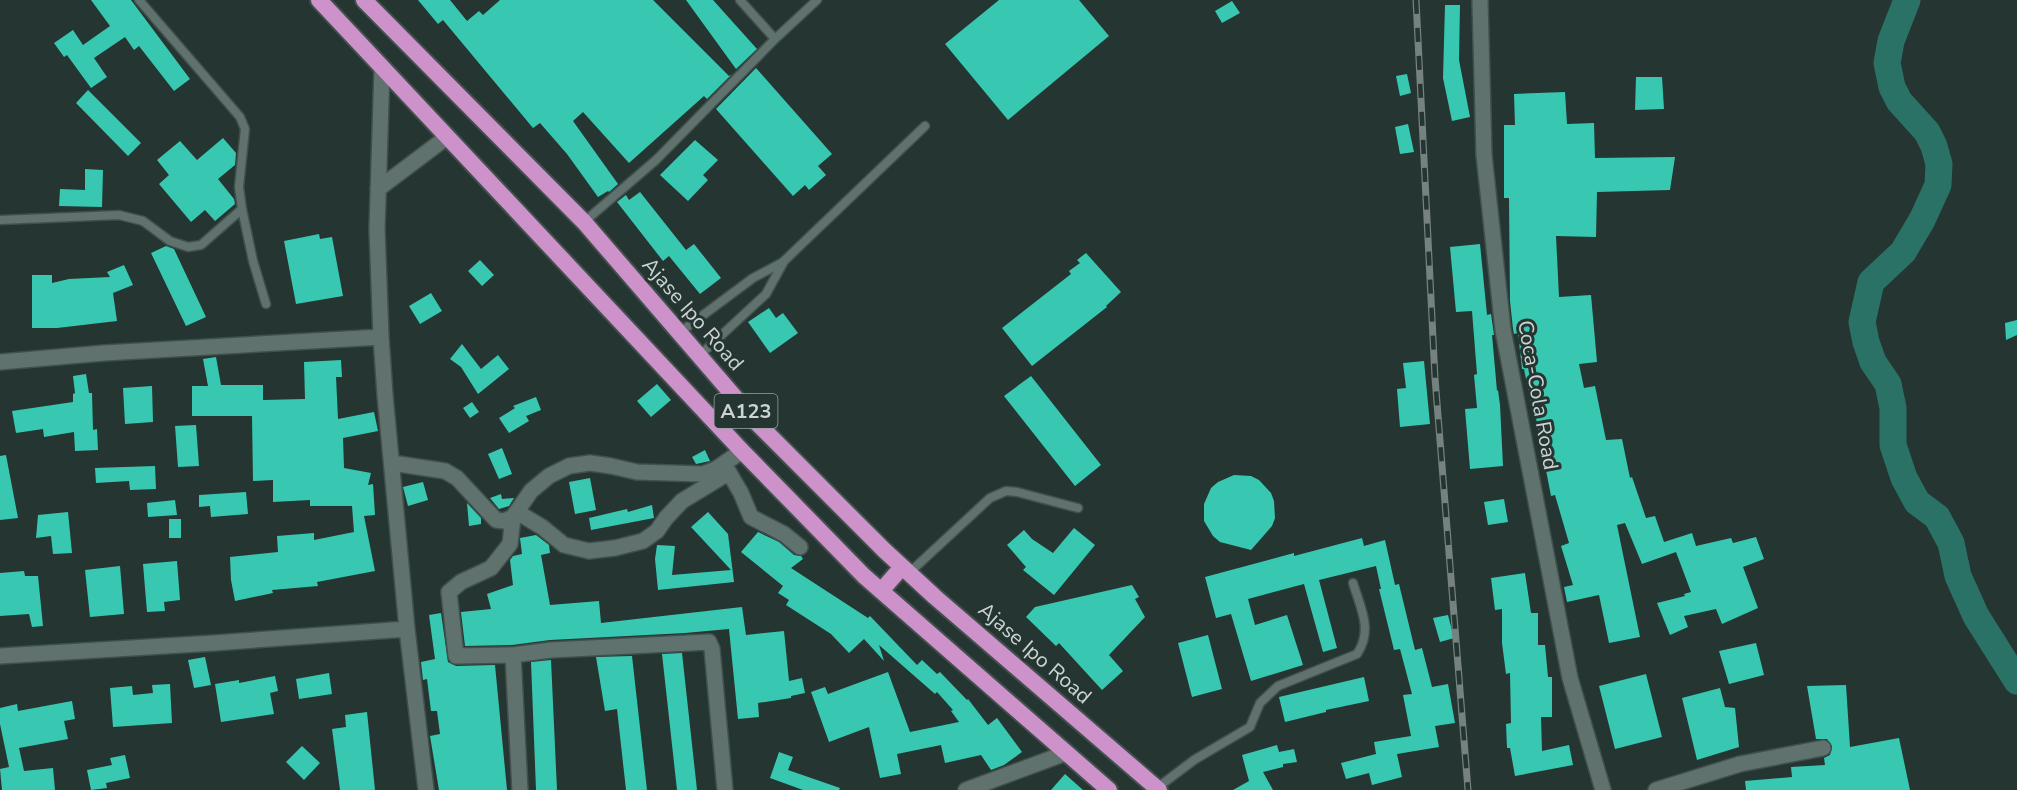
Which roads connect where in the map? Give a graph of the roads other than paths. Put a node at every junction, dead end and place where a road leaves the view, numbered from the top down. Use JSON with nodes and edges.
{"nodes":[{"id":1,"x":139,"y":0,"type":"edge"},
{"id":2,"x":319,"y":0,"type":"edge"},
{"id":3,"x":364,"y":0,"type":"edge"},
{"id":4,"x":740,"y":0,"type":"edge"},
{"id":5,"x":817,"y":0,"type":"edge"},
{"id":6,"x":1480,"y":0,"type":"edge"},
{"id":7,"x":775,"y":39,"type":"junction"},
{"id":8,"x":382,"y":68,"type":"junction"},
{"id":9,"x":925,"y":126,"type":"dead end"},
{"id":10,"x":447,"y":137,"type":"junction"},
{"id":11,"x":378,"y":189,"type":"junction"},
{"id":12,"x":242,"y":209,"type":"junction"},
{"id":13,"x":0,"y":220,"type":"edge"},
{"id":14,"x":584,"y":222,"type":"junction"},
{"id":15,"x":783,"y":262,"type":"junction"},
{"id":16,"x":266,"y":304,"type":"dead end"},
{"id":17,"x":679,"y":333,"type":"junction"},
{"id":18,"x":381,"y":337,"type":"junction"},
{"id":19,"x":699,"y":356,"type":"junction"},
{"id":20,"x":0,"y":362,"type":"edge"},
{"id":21,"x":742,"y":451,"type":"junction"},
{"id":22,"x":392,"y":463,"type":"junction"},
{"id":23,"x":726,"y":468,"type":"junction"},
{"id":24,"x":1078,"y":508,"type":"dead end"},
{"id":25,"x":515,"y":515,"type":"junction"},
{"id":26,"x":800,"y":547,"type":"dead end"},
{"id":27,"x":905,"y":570,"type":"junction"},
{"id":28,"x":1353,"y":583,"type":"dead end"},
{"id":29,"x":881,"y":591,"type":"junction"},
{"id":30,"x":407,"y":629,"type":"junction"},
{"id":31,"x":513,"y":655,"type":"junction"},
{"id":32,"x":0,"y":656,"type":"edge"},
{"id":33,"x":1823,"y":748,"type":"dead end"},
{"id":34,"x":1066,"y":753,"type":"junction"},
{"id":35,"x":1158,"y":789,"type":"edge"},
{"id":36,"x":426,"y":790,"type":"edge"},
{"id":37,"x":520,"y":790,"type":"edge"},
{"id":38,"x":724,"y":790,"type":"edge"},
{"id":39,"x":966,"y":790,"type":"edge"},
{"id":40,"x":1109,"y":790,"type":"edge"},
{"id":41,"x":1603,"y":790,"type":"edge"},
{"id":42,"x":1656,"y":790,"type":"edge"}],
"edges":[{"from":1,"to":12,"type":"lane"},
{"from":2,"to":8,"type":"highway","number":"A123"},
{"from":3,"to":14,"type":"highway","name":"Ajase Ipo Road","number":"A123"},
{"from":4,"to":7,"type":"lane"},
{"from":5,"to":7,"type":"lane"},
{"from":6,"to":41,"type":"street","name":"Coca-Cola Road"},
{"from":7,"to":14,"type":"lane"},
{"from":8,"to":10,"type":"highway","number":"A123"},
{"from":8,"to":11,"type":"street"},
{"from":9,"to":15,"type":"lane"},
{"from":10,"to":11,"type":"street"},
{"from":10,"to":21,"type":"highway","number":"A123"},
{"from":11,"to":18,"type":"street"},
{"from":12,"to":13,"type":"lane"},
{"from":12,"to":16,"type":"lane"},
{"from":14,"to":17,"type":"highway","name":"Ajase Ipo Road","number":"A123"},
{"from":15,"to":17,"type":"lane"},
{"from":15,"to":19,"type":"lane"},
{"from":17,"to":19,"type":"highway","name":"Ajase Ipo Road","number":"A123"},
{"from":18,"to":20,"type":"street"},
{"from":18,"to":22,"type":"street"},
{"from":19,"to":27,"type":"highway","name":"Ajase Ipo Road","number":"A123"},
{"from":21,"to":23,"type":"street"},
{"from":21,"to":29,"type":"highway","number":"A123"},
{"from":22,"to":25,"type":"street"},
{"from":22,"to":30,"type":"street"},
{"from":23,"to":25,"type":"street"},
{"from":23,"to":25,"type":"street"},
{"from":23,"to":26,"type":"street"},
{"from":24,"to":27,"type":"lane"},
{"from":25,"to":31,"type":"street"},
{"from":27,"to":29,"type":"highway"},
{"from":27,"to":35,"type":"highway","name":"Ajase Ipo Road","number":"A123"},
{"from":28,"to":35,"type":"lane"},
{"from":29,"to":34,"type":"highway","number":"A123"},
{"from":30,"to":32,"type":"street"},
{"from":30,"to":36,"type":"street"},
{"from":31,"to":37,"type":"street"},
{"from":31,"to":38,"type":"street"},
{"from":33,"to":42,"type":"street"},
{"from":34,"to":39,"type":"street"},
{"from":34,"to":40,"type":"highway","number":"A123"}]}
